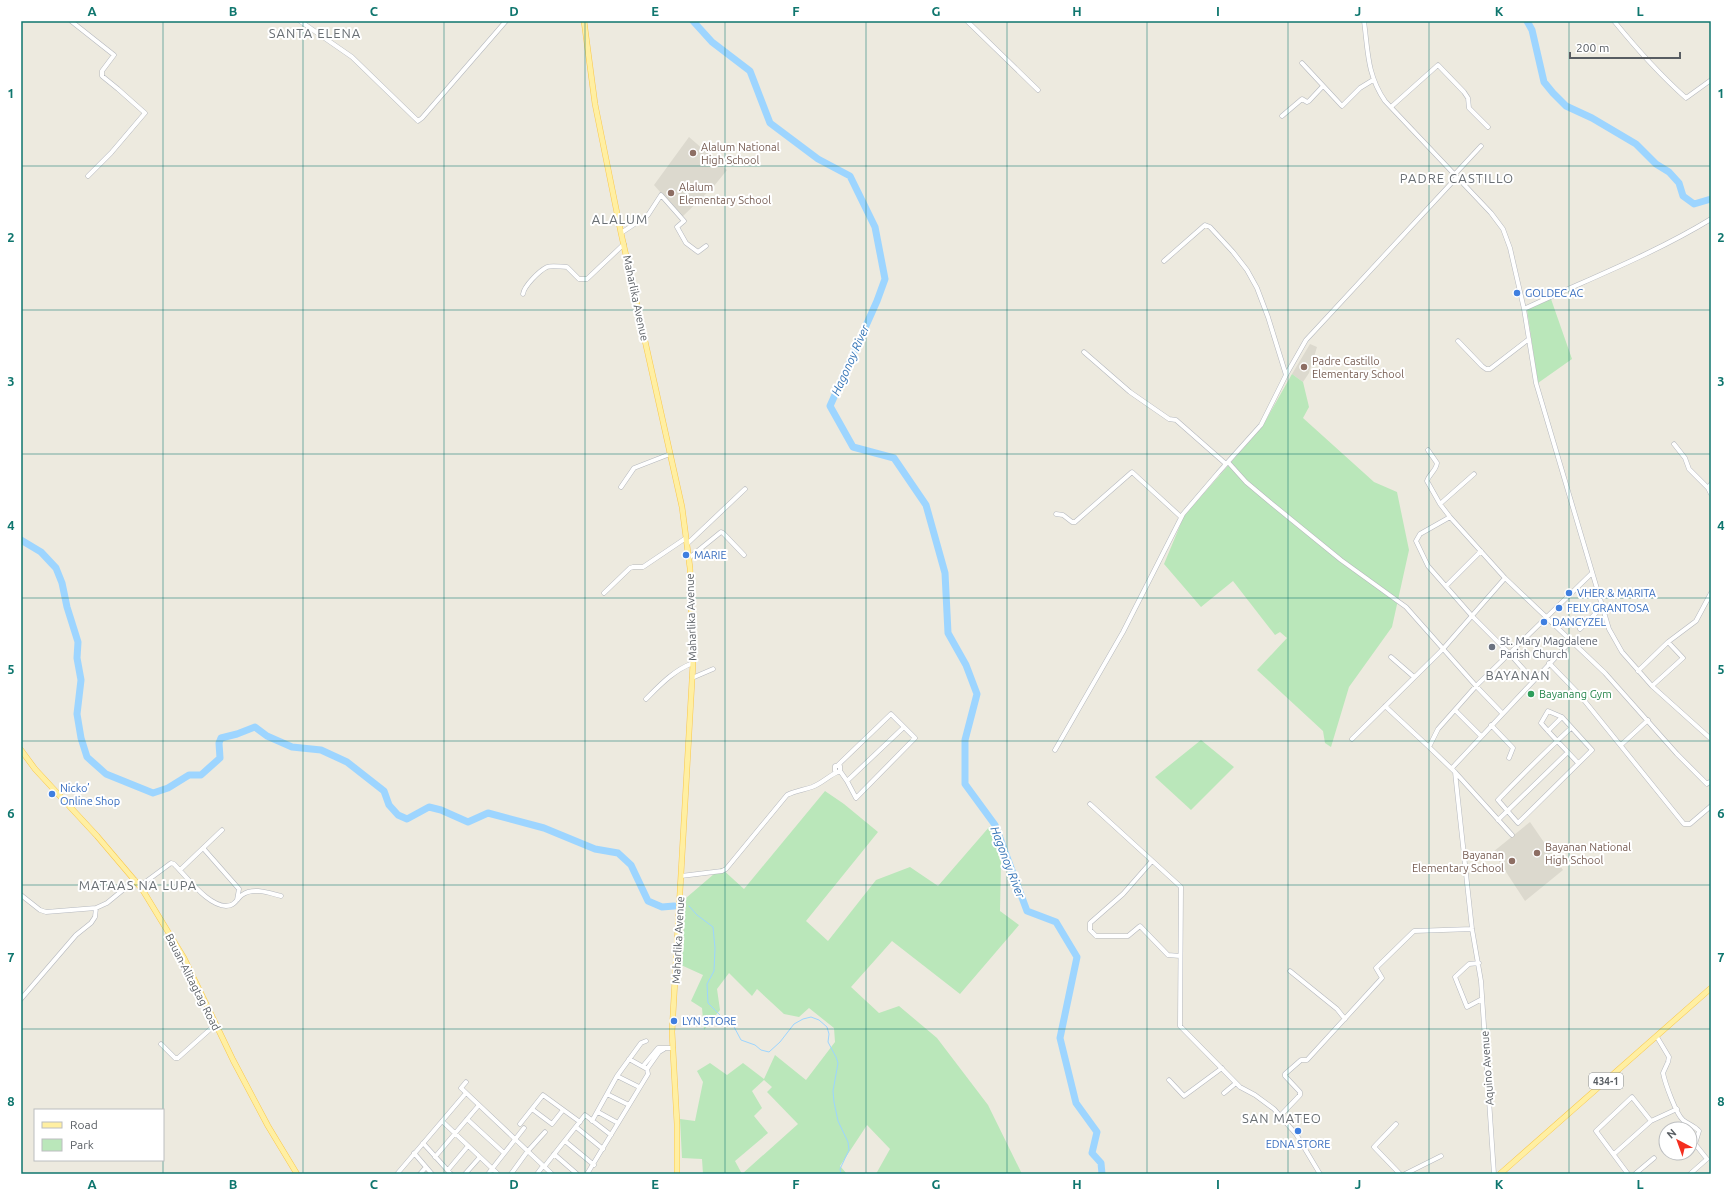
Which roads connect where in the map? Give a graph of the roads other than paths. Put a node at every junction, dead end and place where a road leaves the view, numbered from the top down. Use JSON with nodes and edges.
{"nodes":[{"id":1,"x":71,"y":21,"type":"edge"},
{"id":2,"x":300,"y":21,"type":"edge"},
{"id":3,"x":506,"y":21,"type":"edge"},
{"id":4,"x":584,"y":21,"type":"edge"},
{"id":5,"x":967,"y":21,"type":"edge"},
{"id":6,"x":1364,"y":21,"type":"edge"},
{"id":7,"x":1614,"y":21,"type":"edge"},
{"id":8,"x":1302,"y":63,"type":"dead end"},
{"id":9,"x":1373,"y":80,"type":"junction"},
{"id":10,"x":1711,"y":80,"type":"edge"},
{"id":11,"x":1323,"y":86,"type":"junction"},
{"id":12,"x":1038,"y":90,"type":"dead end"},
{"id":13,"x":1391,"y":107,"type":"junction"},
{"id":14,"x":1282,"y":116,"type":"dead end"},
{"id":15,"x":1488,"y":127,"type":"dead end"},
{"id":16,"x":1481,"y":146,"type":"dead end"},
{"id":17,"x":88,"y":176,"type":"dead end"},
{"id":18,"x":1456,"y":176,"type":"junction"},
{"id":19,"x":1711,"y":219,"type":"edge"},
{"id":20,"x":621,"y":233,"type":"junction"},
{"id":21,"x":624,"y":244,"type":"junction"},
{"id":22,"x":706,"y":246,"type":"dead end"},
{"id":23,"x":1164,"y":261,"type":"dead end"},
{"id":24,"x":523,"y":294,"type":"dead end"},
{"id":25,"x":1524,"y":309,"type":"junction"},
{"id":26,"x":1529,"y":339,"type":"junction"},
{"id":27,"x":1458,"y":342,"type":"dead end"},
{"id":28,"x":1084,"y":352,"type":"dead end"},
{"id":29,"x":1286,"y":375,"type":"junction"},
{"id":30,"x":1674,"y":444,"type":"dead end"},
{"id":31,"x":1428,"y":450,"type":"dead end"},
{"id":32,"x":670,"y":454,"type":"junction"},
{"id":33,"x":1227,"y":463,"type":"junction"},
{"id":34,"x":1474,"y":474,"type":"dead end"},
{"id":35,"x":1710,"y":486,"type":"edge"},
{"id":36,"x":621,"y":487,"type":"dead end"},
{"id":37,"x":745,"y":489,"type":"dead end"},
{"id":38,"x":1711,"y":494,"type":"edge"},
{"id":39,"x":1440,"y":504,"type":"junction"},
{"id":40,"x":1056,"y":514,"type":"dead end"},
{"id":41,"x":1181,"y":517,"type":"junction"},
{"id":42,"x":1450,"y":517,"type":"junction"},
{"id":43,"x":686,"y":541,"type":"junction"},
{"id":44,"x":1481,"y":551,"type":"junction"},
{"id":45,"x":744,"y":554,"type":"dead end"},
{"id":46,"x":689,"y":558,"type":"junction"},
{"id":47,"x":1592,"y":573,"type":"junction"},
{"id":48,"x":1505,"y":578,"type":"junction"},
{"id":49,"x":1446,"y":586,"type":"junction"},
{"id":50,"x":604,"y":593,"type":"dead end"},
{"id":51,"x":1711,"y":593,"type":"edge"},
{"id":52,"x":1602,"y":607,"type":"junction"},
{"id":53,"x":1472,"y":616,"type":"junction"},
{"id":54,"x":1547,"y":617,"type":"junction"},
{"id":55,"x":1580,"y":629,"type":"dead end"},
{"id":56,"x":1571,"y":641,"type":"junction"},
{"id":57,"x":1668,"y":642,"type":"junction"},
{"id":58,"x":1443,"y":648,"type":"junction"},
{"id":59,"x":1509,"y":653,"type":"junction"},
{"id":60,"x":1391,"y":657,"type":"dead end"},
{"id":61,"x":693,"y":663,"type":"junction"},
{"id":62,"x":1549,"y":663,"type":"junction"},
{"id":63,"x":713,"y":669,"type":"dead end"},
{"id":64,"x":1638,"y":671,"type":"junction"},
{"id":65,"x":1414,"y":677,"type":"junction"},
{"id":66,"x":692,"y":678,"type":"junction"},
{"id":67,"x":1533,"y":680,"type":"junction"},
{"id":68,"x":1476,"y":686,"type":"junction"},
{"id":69,"x":1652,"y":686,"type":"junction"},
{"id":70,"x":646,"y":699,"type":"dead end"},
{"id":71,"x":1385,"y":706,"type":"junction"},
{"id":72,"x":1455,"y":710,"type":"junction"},
{"id":73,"x":1502,"y":713,"type":"junction"},
{"id":74,"x":1562,"y":717,"type":"junction"},
{"id":75,"x":1648,"y":720,"type":"junction"},
{"id":76,"x":1491,"y":725,"type":"junction"},
{"id":77,"x":904,"y":727,"type":"junction"},
{"id":78,"x":1572,"y":728,"type":"junction"},
{"id":79,"x":1548,"y":731,"type":"junction"},
{"id":80,"x":1481,"y":736,"type":"junction"},
{"id":81,"x":1352,"y":739,"type":"dead end"},
{"id":82,"x":1711,"y":739,"type":"edge"},
{"id":83,"x":1557,"y":741,"type":"junction"},
{"id":84,"x":1621,"y":746,"type":"junction"},
{"id":85,"x":1429,"y":747,"type":"junction"},
{"id":86,"x":21,"y":750,"type":"edge"},
{"id":87,"x":1055,"y":750,"type":"dead end"},
{"id":88,"x":1568,"y":752,"type":"junction"},
{"id":89,"x":1509,"y":758,"type":"dead end"},
{"id":90,"x":1578,"y":763,"type":"junction"},
{"id":91,"x":1452,"y":768,"type":"junction"},
{"id":92,"x":837,"y":771,"type":"junction"},
{"id":93,"x":1455,"y":772,"type":"junction"},
{"id":94,"x":848,"y":781,"type":"junction"},
{"id":95,"x":1711,"y":781,"type":"edge"},
{"id":96,"x":1090,"y":804,"type":"dead end"},
{"id":97,"x":1711,"y":806,"type":"edge"},
{"id":98,"x":1508,"y":811,"type":"junction"},
{"id":99,"x":1498,"y":820,"type":"junction"},
{"id":100,"x":222,"y":830,"type":"dead end"},
{"id":101,"x":1512,"y":835,"type":"dead end"},
{"id":102,"x":203,"y":848,"type":"junction"},
{"id":103,"x":1152,"y":861,"type":"junction"},
{"id":104,"x":180,"y":870,"type":"junction"},
{"id":105,"x":681,"y":876,"type":"junction"},
{"id":106,"x":135,"y":880,"type":"junction"},
{"id":107,"x":140,"y":886,"type":"junction"},
{"id":108,"x":21,"y":895,"type":"edge"},
{"id":109,"x":281,"y":896,"type":"dead end"},
{"id":110,"x":237,"y":900,"type":"junction"},
{"id":111,"x":96,"y":908,"type":"junction"},
{"id":112,"x":1472,"y":929,"type":"junction"},
{"id":113,"x":1180,"y":956,"type":"junction"},
{"id":114,"x":1479,"y":963,"type":"junction"},
{"id":115,"x":1290,"y":971,"type":"dead end"},
{"id":116,"x":1711,"y":988,"type":"edge"},
{"id":117,"x":21,"y":999,"type":"edge"},
{"id":118,"x":1482,"y":999,"type":"junction"},
{"id":119,"x":1345,"y":1019,"type":"junction"},
{"id":120,"x":216,"y":1024,"type":"junction"},
{"id":121,"x":1657,"y":1037,"type":"junction"},
{"id":122,"x":646,"y":1041,"type":"dead end"},
{"id":123,"x":161,"y":1044,"type":"dead end"},
{"id":124,"x":673,"y":1048,"type":"junction"},
{"id":125,"x":629,"y":1059,"type":"junction"},
{"id":126,"x":645,"y":1068,"type":"junction"},
{"id":127,"x":1222,"y":1068,"type":"junction"},
{"id":128,"x":617,"y":1076,"type":"junction"},
{"id":129,"x":1169,"y":1080,"type":"dead end"},
{"id":130,"x":466,"y":1082,"type":"dead end"},
{"id":131,"x":1236,"y":1083,"type":"junction"},
{"id":132,"x":639,"y":1087,"type":"junction"},
{"id":133,"x":466,"y":1092,"type":"junction"},
{"id":134,"x":1224,"y":1093,"type":"dead end"},
{"id":135,"x":607,"y":1094,"type":"junction"},
{"id":136,"x":479,"y":1105,"type":"junction"},
{"id":137,"x":629,"y":1105,"type":"junction"},
{"id":138,"x":532,"y":1109,"type":"junction"},
{"id":139,"x":1677,"y":1109,"type":"junction"},
{"id":140,"x":563,"y":1110,"type":"junction"},
{"id":141,"x":598,"y":1112,"type":"junction"},
{"id":142,"x":1280,"y":1116,"type":"junction"},
{"id":143,"x":467,"y":1119,"type":"junction"},
{"id":144,"x":442,"y":1121,"type":"junction"},
{"id":145,"x":592,"y":1121,"type":"junction"},
{"id":146,"x":1651,"y":1121,"type":"junction"},
{"id":147,"x":580,"y":1122,"type":"junction"},
{"id":148,"x":618,"y":1123,"type":"junction"},
{"id":149,"x":520,"y":1124,"type":"dead end"},
{"id":150,"x":1396,"y":1124,"type":"dead end"},
{"id":151,"x":576,"y":1127,"type":"junction"},
{"id":152,"x":524,"y":1128,"type":"dead end"},
{"id":153,"x":545,"y":1132,"type":"dead end"},
{"id":154,"x":456,"y":1133,"type":"junction"},
{"id":155,"x":611,"y":1135,"type":"junction"},
{"id":156,"x":514,"y":1139,"type":"junction"},
{"id":157,"x":565,"y":1141,"type":"junction"},
{"id":158,"x":423,"y":1143,"type":"junction"},
{"id":159,"x":468,"y":1146,"type":"junction"},
{"id":160,"x":603,"y":1149,"type":"junction"},
{"id":161,"x":528,"y":1152,"type":"junction"},
{"id":162,"x":414,"y":1153,"type":"junction"},
{"id":163,"x":504,"y":1153,"type":"junction"},
{"id":164,"x":554,"y":1154,"type":"junction"},
{"id":165,"x":1614,"y":1154,"type":"junction"},
{"id":166,"x":480,"y":1156,"type":"junction"},
{"id":167,"x":1441,"y":1156,"type":"dead end"},
{"id":168,"x":436,"y":1157,"type":"junction"},
{"id":169,"x":1654,"y":1158,"type":"dead end"},
{"id":170,"x":594,"y":1165,"type":"junction"},
{"id":171,"x":544,"y":1166,"type":"junction"},
{"id":172,"x":426,"y":1167,"type":"junction"},
{"id":173,"x":492,"y":1168,"type":"junction"},
{"id":174,"x":448,"y":1170,"type":"junction"},
{"id":175,"x":297,"y":1174,"type":"edge"},
{"id":176,"x":397,"y":1174,"type":"edge"},
{"id":177,"x":420,"y":1174,"type":"edge"},
{"id":178,"x":432,"y":1174,"type":"edge"},
{"id":179,"x":451,"y":1174,"type":"edge"},
{"id":180,"x":466,"y":1174,"type":"edge"},
{"id":181,"x":488,"y":1174,"type":"edge"},
{"id":182,"x":498,"y":1174,"type":"edge"},
{"id":183,"x":511,"y":1174,"type":"edge"},
{"id":184,"x":537,"y":1174,"type":"edge"},
{"id":185,"x":552,"y":1174,"type":"edge"},
{"id":186,"x":577,"y":1174,"type":"edge"},
{"id":187,"x":587,"y":1174,"type":"edge"},
{"id":188,"x":677,"y":1174,"type":"edge"},
{"id":189,"x":1320,"y":1174,"type":"edge"},
{"id":190,"x":1400,"y":1174,"type":"edge"},
{"id":191,"x":1405,"y":1174,"type":"edge"},
{"id":192,"x":1494,"y":1174,"type":"edge"},
{"id":193,"x":1500,"y":1174,"type":"edge"},
{"id":194,"x":1628,"y":1174,"type":"edge"},
{"id":195,"x":1635,"y":1174,"type":"edge"},
{"id":196,"x":1690,"y":1174,"type":"edge"}],
"edges":[{"from":1,"to":17,"type":"street"},
{"from":2,"to":3,"type":"street"},
{"from":4,"to":20,"type":"main road","name":"Maharlika Avenue"},
{"from":5,"to":12,"type":"street"},
{"from":6,"to":9,"type":"street"},
{"from":7,"to":10,"type":"street"},
{"from":8,"to":11,"type":"street"},
{"from":9,"to":11,"type":"street"},
{"from":9,"to":13,"type":"street"},
{"from":11,"to":14,"type":"street"},
{"from":13,"to":15,"type":"street"},
{"from":13,"to":18,"type":"street"},
{"from":16,"to":18,"type":"street"},
{"from":18,"to":25,"type":"street"},
{"from":18,"to":29,"type":"street"},
{"from":19,"to":25,"type":"street"},
{"from":20,"to":21,"type":"main road","name":"Maharlika Avenue"},
{"from":20,"to":22,"type":"street"},
{"from":21,"to":24,"type":"street"},
{"from":21,"to":32,"type":"main road","name":"Maharlika Avenue"},
{"from":23,"to":29,"type":"street"},
{"from":25,"to":26,"type":"street"},
{"from":26,"to":27,"type":"street"},
{"from":26,"to":47,"type":"street"},
{"from":28,"to":33,"type":"street"},
{"from":29,"to":33,"type":"street"},
{"from":30,"to":35,"type":"street"},
{"from":31,"to":39,"type":"street"},
{"from":32,"to":36,"type":"street"},
{"from":32,"to":43,"type":"main road","name":"Maharlika Avenue"},
{"from":33,"to":41,"type":"street"},
{"from":33,"to":58,"type":"street"},
{"from":34,"to":39,"type":"street"},
{"from":35,"to":38,"type":"street"},
{"from":37,"to":43,"type":"street"},
{"from":39,"to":42,"type":"street"},
{"from":40,"to":41,"type":"street"},
{"from":41,"to":87,"type":"street"},
{"from":42,"to":44,"type":"street"},
{"from":42,"to":49,"type":"street"},
{"from":43,"to":46,"type":"main road","name":"Maharlika Avenue"},
{"from":43,"to":50,"type":"street"},
{"from":44,"to":48,"type":"street"},
{"from":44,"to":49,"type":"street"},
{"from":45,"to":46,"type":"street"},
{"from":46,"to":61,"type":"main road","name":"Maharlika Avenue"},
{"from":47,"to":52,"type":"street"},
{"from":47,"to":54,"type":"street"},
{"from":48,"to":53,"type":"street"},
{"from":48,"to":54,"type":"street"},
{"from":49,"to":53,"type":"street"},
{"from":51,"to":57,"type":"street"},
{"from":52,"to":55,"type":"street"},
{"from":52,"to":64,"type":"street"},
{"from":53,"to":58,"type":"street"},
{"from":53,"to":59,"type":"street"},
{"from":54,"to":56,"type":"street"},
{"from":54,"to":59,"type":"street"},
{"from":56,"to":62,"type":"street"},
{"from":56,"to":75,"type":"street"},
{"from":57,"to":64,"type":"street"},
{"from":57,"to":69,"type":"street"},
{"from":58,"to":65,"type":"street"},
{"from":58,"to":68,"type":"street"},
{"from":59,"to":67,"type":"street"},
{"from":59,"to":68,"type":"street"},
{"from":60,"to":65,"type":"street"},
{"from":61,"to":66,"type":"main road","name":"Maharlika Avenue"},
{"from":61,"to":70,"type":"street"},
{"from":62,"to":67,"type":"street"},
{"from":62,"to":84,"type":"street"},
{"from":63,"to":66,"type":"street"},
{"from":64,"to":69,"type":"street"},
{"from":65,"to":71,"type":"street"},
{"from":66,"to":105,"type":"main road","name":"Maharlika Avenue"},
{"from":67,"to":73,"type":"street"},
{"from":68,"to":72,"type":"street"},
{"from":68,"to":73,"type":"street"},
{"from":69,"to":82,"type":"street"},
{"from":71,"to":81,"type":"street"},
{"from":71,"to":85,"type":"street"},
{"from":72,"to":80,"type":"street"},
{"from":72,"to":85,"type":"street"},
{"from":73,"to":76,"type":"street"},
{"from":74,"to":78,"type":"street"},
{"from":74,"to":79,"type":"street"},
{"from":74,"to":79,"type":"street"},
{"from":75,"to":84,"type":"street"},
{"from":75,"to":95,"type":"street"},
{"from":76,"to":80,"type":"street"},
{"from":76,"to":89,"type":"street"},
{"from":77,"to":92,"type":"street"},
{"from":77,"to":94,"type":"street"},
{"from":77,"to":94,"type":"street"},
{"from":78,"to":83,"type":"street"},
{"from":78,"to":90,"type":"street"},
{"from":79,"to":83,"type":"street"},
{"from":80,"to":91,"type":"street"},
{"from":83,"to":88,"type":"street"},
{"from":83,"to":98,"type":"street"},
{"from":84,"to":97,"type":"street"},
{"from":85,"to":91,"type":"street"},
{"from":86,"to":106,"type":"main road","name":"Bauan-Alitagtag Road"},
{"from":88,"to":90,"type":"street"},
{"from":88,"to":98,"type":"street"},
{"from":90,"to":98,"type":"street"},
{"from":91,"to":93,"type":"street"},
{"from":92,"to":94,"type":"street"},
{"from":92,"to":105,"type":"street"},
{"from":93,"to":99,"type":"street"},
{"from":93,"to":112,"type":"street","name":"Aquino Avenue"},
{"from":96,"to":103,"type":"street"},
{"from":98,"to":99,"type":"street"},
{"from":99,"to":101,"type":"street"},
{"from":100,"to":102,"type":"street"},
{"from":102,"to":104,"type":"street"},
{"from":102,"to":110,"type":"street"},
{"from":103,"to":113,"type":"street"},
{"from":103,"to":113,"type":"street"},
{"from":104,"to":107,"type":"street"},
{"from":104,"to":110,"type":"street"},
{"from":105,"to":124,"type":"main road","name":"Maharlika Avenue"},
{"from":106,"to":107,"type":"main road","name":"Bauan-Alitagtag Road"},
{"from":106,"to":111,"type":"street"},
{"from":107,"to":120,"type":"main road","name":"Bauan-Alitagtag Road"},
{"from":108,"to":111,"type":"street"},
{"from":109,"to":110,"type":"street"},
{"from":111,"to":117,"type":"street"},
{"from":112,"to":114,"type":"street","name":"Aquino Avenue"},
{"from":112,"to":119,"type":"street"},
{"from":113,"to":127,"type":"street"},
{"from":114,"to":118,"type":"street","name":"Aquino Avenue"},
{"from":114,"to":118,"type":"street"},
{"from":115,"to":119,"type":"street"},
{"from":116,"to":121,"type":"main road","number":"434-1"},
{"from":118,"to":192,"type":"street","name":"Aquino Avenue"},
{"from":119,"to":142,"type":"street"},
{"from":120,"to":123,"type":"street"},
{"from":120,"to":175,"type":"main road","name":"Bauan-Alitagtag Road"},
{"from":121,"to":139,"type":"street"},
{"from":121,"to":193,"type":"main road","number":"434-1"},
{"from":122,"to":125,"type":"street"},
{"from":124,"to":126,"type":"street"},
{"from":124,"to":188,"type":"main road","name":"Maharlika Avenue"},
{"from":125,"to":126,"type":"street"},
{"from":125,"to":128,"type":"street"},
{"from":126,"to":132,"type":"street"},
{"from":127,"to":129,"type":"street"},
{"from":127,"to":131,"type":"street"},
{"from":128,"to":132,"type":"street"},
{"from":128,"to":135,"type":"street"},
{"from":130,"to":133,"type":"street"},
{"from":131,"to":134,"type":"street"},
{"from":131,"to":142,"type":"street"},
{"from":132,"to":137,"type":"street"},
{"from":133,"to":136,"type":"street"},
{"from":133,"to":144,"type":"street"},
{"from":135,"to":137,"type":"street"},
{"from":135,"to":141,"type":"street"},
{"from":136,"to":143,"type":"street"},
{"from":136,"to":156,"type":"street"},
{"from":137,"to":148,"type":"street"},
{"from":138,"to":140,"type":"street"},
{"from":138,"to":140,"type":"street"},
{"from":138,"to":149,"type":"street"},
{"from":139,"to":146,"type":"street"},
{"from":139,"to":196,"type":"street"},
{"from":140,"to":147,"type":"street"},
{"from":141,"to":145,"type":"street"},
{"from":141,"to":148,"type":"street"},
{"from":142,"to":189,"type":"street"},
{"from":143,"to":154,"type":"street"},
{"from":143,"to":163,"type":"street"},
{"from":144,"to":154,"type":"street"},
{"from":144,"to":158,"type":"street"},
{"from":145,"to":147,"type":"street"},
{"from":145,"to":155,"type":"street"},
{"from":146,"to":165,"type":"street"},
{"from":146,"to":165,"type":"street"},
{"from":147,"to":151,"type":"street"},
{"from":148,"to":155,"type":"street"},
{"from":150,"to":190,"type":"street"},
{"from":151,"to":157,"type":"street"},
{"from":151,"to":160,"type":"street"},
{"from":152,"to":156,"type":"street"},
{"from":153,"to":161,"type":"street"},
{"from":154,"to":159,"type":"street"},
{"from":154,"to":168,"type":"street"},
{"from":155,"to":160,"type":"street"},
{"from":156,"to":161,"type":"street"},
{"from":156,"to":163,"type":"street"},
{"from":157,"to":164,"type":"street"},
{"from":157,"to":170,"type":"street"},
{"from":158,"to":162,"type":"street"},
{"from":158,"to":168,"type":"street"},
{"from":159,"to":166,"type":"street"},
{"from":159,"to":174,"type":"street"},
{"from":160,"to":170,"type":"street"},
{"from":161,"to":171,"type":"street"},
{"from":161,"to":183,"type":"street"},
{"from":162,"to":172,"type":"street"},
{"from":162,"to":176,"type":"street"},
{"from":163,"to":173,"type":"street"},
{"from":164,"to":171,"type":"street"},
{"from":164,"to":186,"type":"street"},
{"from":165,"to":194,"type":"street"},
{"from":166,"to":173,"type":"street"},
{"from":166,"to":180,"type":"street"},
{"from":167,"to":191,"type":"street"},
{"from":168,"to":174,"type":"street"},
{"from":169,"to":195,"type":"street"},
{"from":170,"to":187,"type":"street"},
{"from":171,"to":184,"type":"street"},
{"from":171,"to":185,"type":"street"},
{"from":172,"to":177,"type":"street"},
{"from":172,"to":178,"type":"street"},
{"from":173,"to":181,"type":"street"},
{"from":173,"to":182,"type":"street"},
{"from":174,"to":179,"type":"street"}]}
